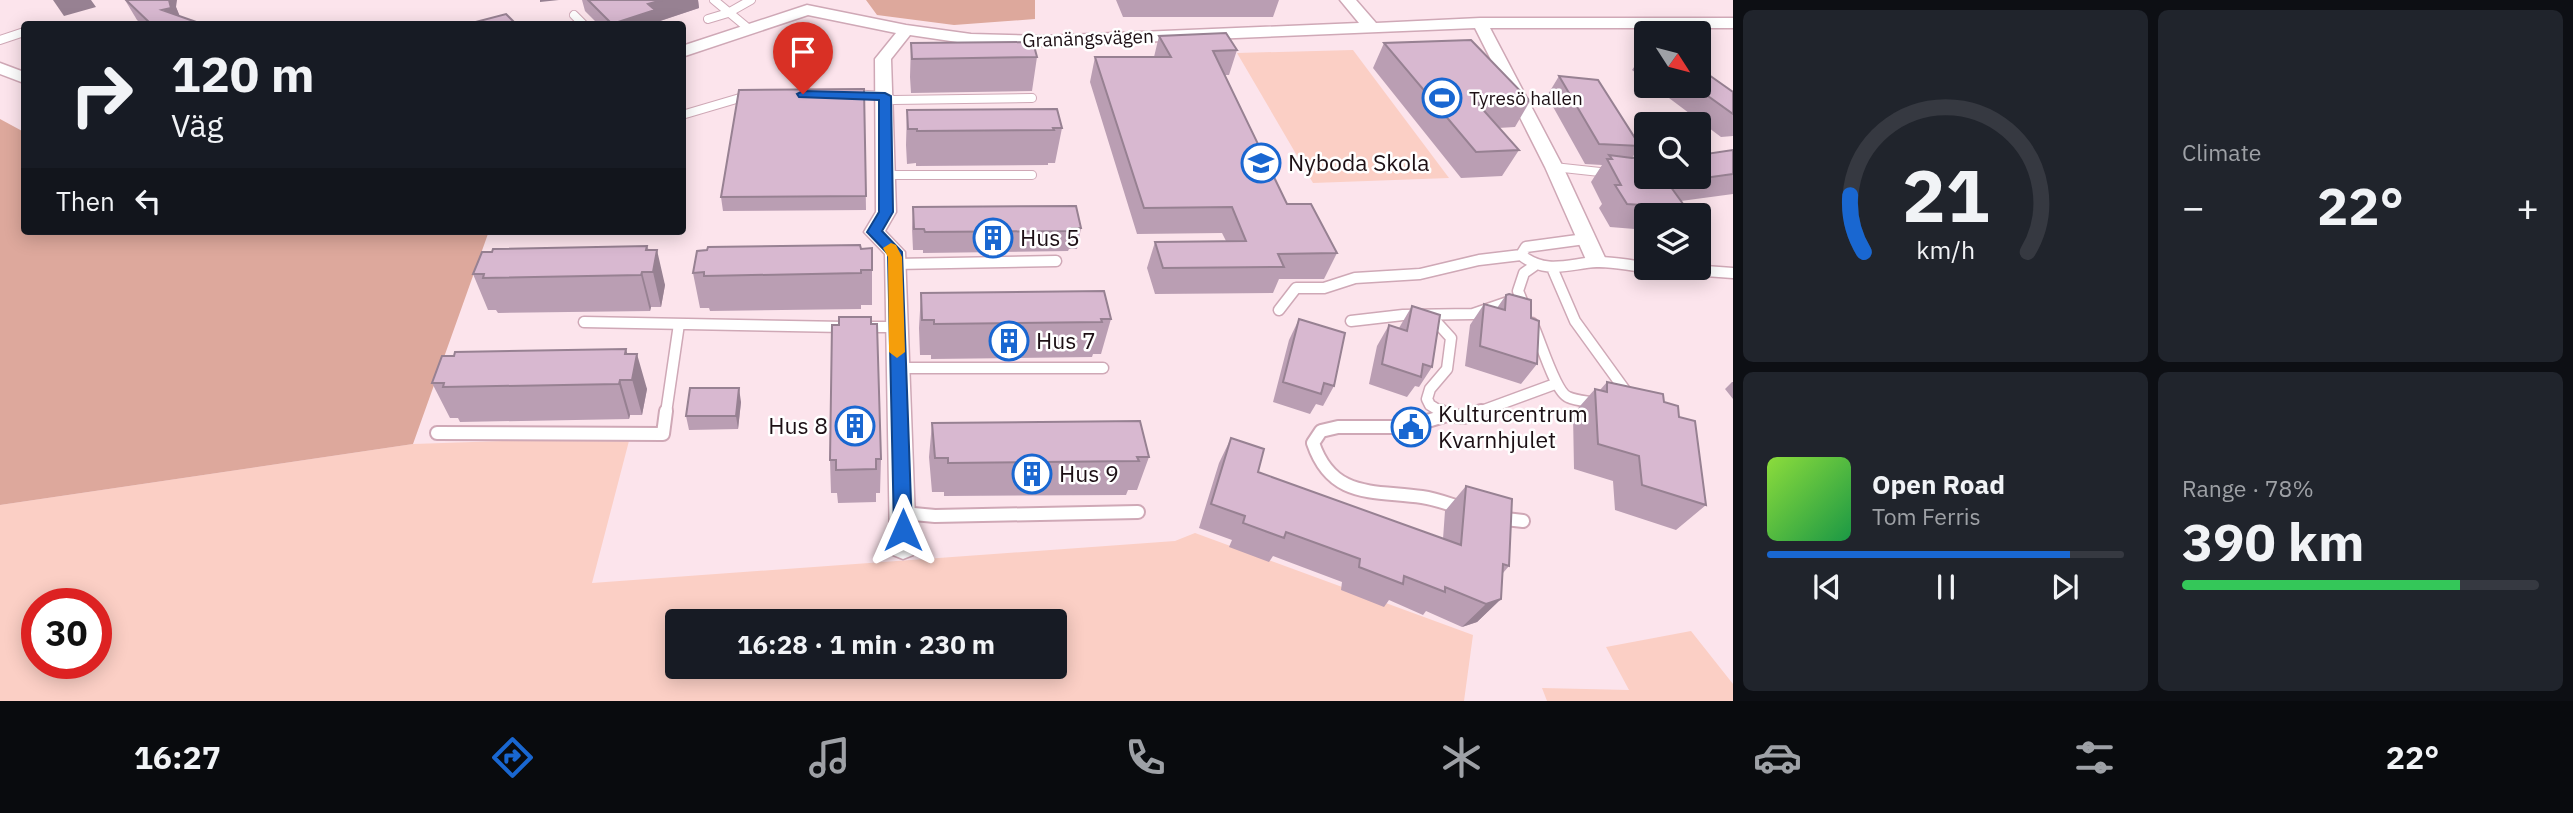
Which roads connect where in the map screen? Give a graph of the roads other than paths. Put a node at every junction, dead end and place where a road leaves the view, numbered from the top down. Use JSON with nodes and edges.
{"nodes":[{"id":1,"x":715,"y":0,"type":"edge"},
{"id":2,"x":751,"y":0,"type":"edge"},
{"id":3,"x":1348,"y":0,"type":"edge"},
{"id":4,"x":808,"y":5,"type":"edge"},
{"id":5,"x":728,"y":13,"type":"junction"},
{"id":6,"x":574,"y":15,"type":"dead end"},
{"id":7,"x":708,"y":19,"type":"dead end"},
{"id":8,"x":580,"y":21,"type":"edge"},
{"id":9,"x":1480,"y":23,"type":"junction"},
{"id":10,"x":1733,"y":23,"type":"edge"},
{"id":11,"x":1371,"y":27,"type":"junction"},
{"id":12,"x":749,"y":29,"type":"junction"},
{"id":13,"x":906,"y":30,"type":"junction"},
{"id":14,"x":21,"y":33,"type":"edge"},
{"id":15,"x":0,"y":40,"type":"edge"},
{"id":16,"x":686,"y":51,"type":"edge"},
{"id":17,"x":0,"y":68,"type":"edge"},
{"id":18,"x":21,"y":77,"type":"edge"},
{"id":19,"x":760,"y":94,"type":"edge"},
{"id":20,"x":834,"y":94,"type":"edge"},
{"id":21,"x":885,"y":96,"type":"junction"},
{"id":22,"x":1032,"y":98,"type":"dead end"},
{"id":23,"x":686,"y":114,"type":"edge"},
{"id":24,"x":1554,"y":167,"type":"junction"},
{"id":25,"x":1616,"y":174,"type":"edge"},
{"id":26,"x":886,"y":175,"type":"junction"},
{"id":27,"x":1032,"y":175,"type":"dead end"},
{"id":28,"x":1585,"y":239,"type":"junction"},
{"id":29,"x":1521,"y":256,"type":"junction"},
{"id":30,"x":1056,"y":261,"type":"dead end"},
{"id":31,"x":1597,"y":262,"type":"junction"},
{"id":32,"x":895,"y":264,"type":"junction"},
{"id":33,"x":1534,"y":266,"type":"junction"},
{"id":34,"x":1634,"y":266,"type":"edge"},
{"id":35,"x":1553,"y":270,"type":"junction"},
{"id":36,"x":1711,"y":271,"type":"edge"},
{"id":37,"x":1733,"y":273,"type":"edge"},
{"id":38,"x":1520,"y":297,"type":"junction"},
{"id":39,"x":1279,"y":310,"type":"dead end"},
{"id":40,"x":1429,"y":314,"type":"junction"},
{"id":41,"x":1351,"y":321,"type":"dead end"},
{"id":42,"x":584,"y":322,"type":"dead end"},
{"id":43,"x":679,"y":324,"type":"junction"},
{"id":44,"x":895,"y":327,"type":"junction"},
{"id":45,"x":1103,"y":368,"type":"dead end"},
{"id":46,"x":899,"y":369,"type":"junction"},
{"id":47,"x":1555,"y":384,"type":"junction"},
{"id":48,"x":1447,"y":415,"type":"junction"},
{"id":49,"x":437,"y":433,"type":"dead end"},
{"id":50,"x":1138,"y":512,"type":"dead end"},
{"id":51,"x":1476,"y":512,"type":"edge"},
{"id":52,"x":903,"y":513,"type":"junction"},
{"id":53,"x":1489,"y":516,"type":"edge"},
{"id":54,"x":1523,"y":521,"type":"dead end"},
{"id":55,"x":903,"y":547,"type":"dead end"}],
"edges":[{"from":1,"to":5,"type":"lane"},
{"from":2,"to":5,"type":"lane"},
{"from":3,"to":11,"type":"street"},
{"from":4,"to":12,"type":"street"},
{"from":4,"to":13,"type":"street","name":"Granängsvägen"},
{"from":5,"to":7,"type":"lane"},
{"from":5,"to":12,"type":"lane"},
{"from":6,"to":8,"type":"lane"},
{"from":9,"to":10,"type":"street","name":"Granängsvägen"},
{"from":9,"to":11,"type":"street","name":"Granängsvägen"},
{"from":9,"to":24,"type":"street"},
{"from":11,"to":13,"type":"street","name":"Granängsvägen"},
{"from":12,"to":16,"type":"street"},
{"from":13,"to":21,"type":"street"},
{"from":14,"to":15,"type":"lane"},
{"from":17,"to":18,"type":"street"},
{"from":19,"to":23,"type":"lane"},
{"from":20,"to":21,"type":"lane"},
{"from":21,"to":22,"type":"lane"},
{"from":21,"to":26,"type":"street"},
{"from":24,"to":25,"type":"lane"},
{"from":24,"to":28,"type":"street"},
{"from":26,"to":27,"type":"lane"},
{"from":26,"to":32,"type":"street"},
{"from":28,"to":29,"type":"lane"},
{"from":28,"to":31,"type":"street"},
{"from":29,"to":33,"type":"lane"},
{"from":29,"to":39,"type":"lane"},
{"from":30,"to":32,"type":"lane"},
{"from":31,"to":34,"type":"lane"},
{"from":31,"to":35,"type":"lane"},
{"from":32,"to":44,"type":"street"},
{"from":33,"to":35,"type":"lane"},
{"from":33,"to":38,"type":"lane"},
{"from":35,"to":47,"type":"lane"},
{"from":36,"to":37,"type":"lane"},
{"from":38,"to":40,"type":"lane"},
{"from":38,"to":47,"type":"lane"},
{"from":40,"to":41,"type":"lane"},
{"from":40,"to":48,"type":"lane"},
{"from":42,"to":43,"type":"lane"},
{"from":43,"to":44,"type":"lane"},
{"from":43,"to":49,"type":"lane"},
{"from":44,"to":46,"type":"street"},
{"from":45,"to":46,"type":"lane"},
{"from":46,"to":52,"type":"street"},
{"from":47,"to":48,"type":"lane"},
{"from":48,"to":51,"type":"lane"},
{"from":50,"to":52,"type":"lane"},
{"from":52,"to":55,"type":"street"},
{"from":53,"to":54,"type":"lane"}]}
